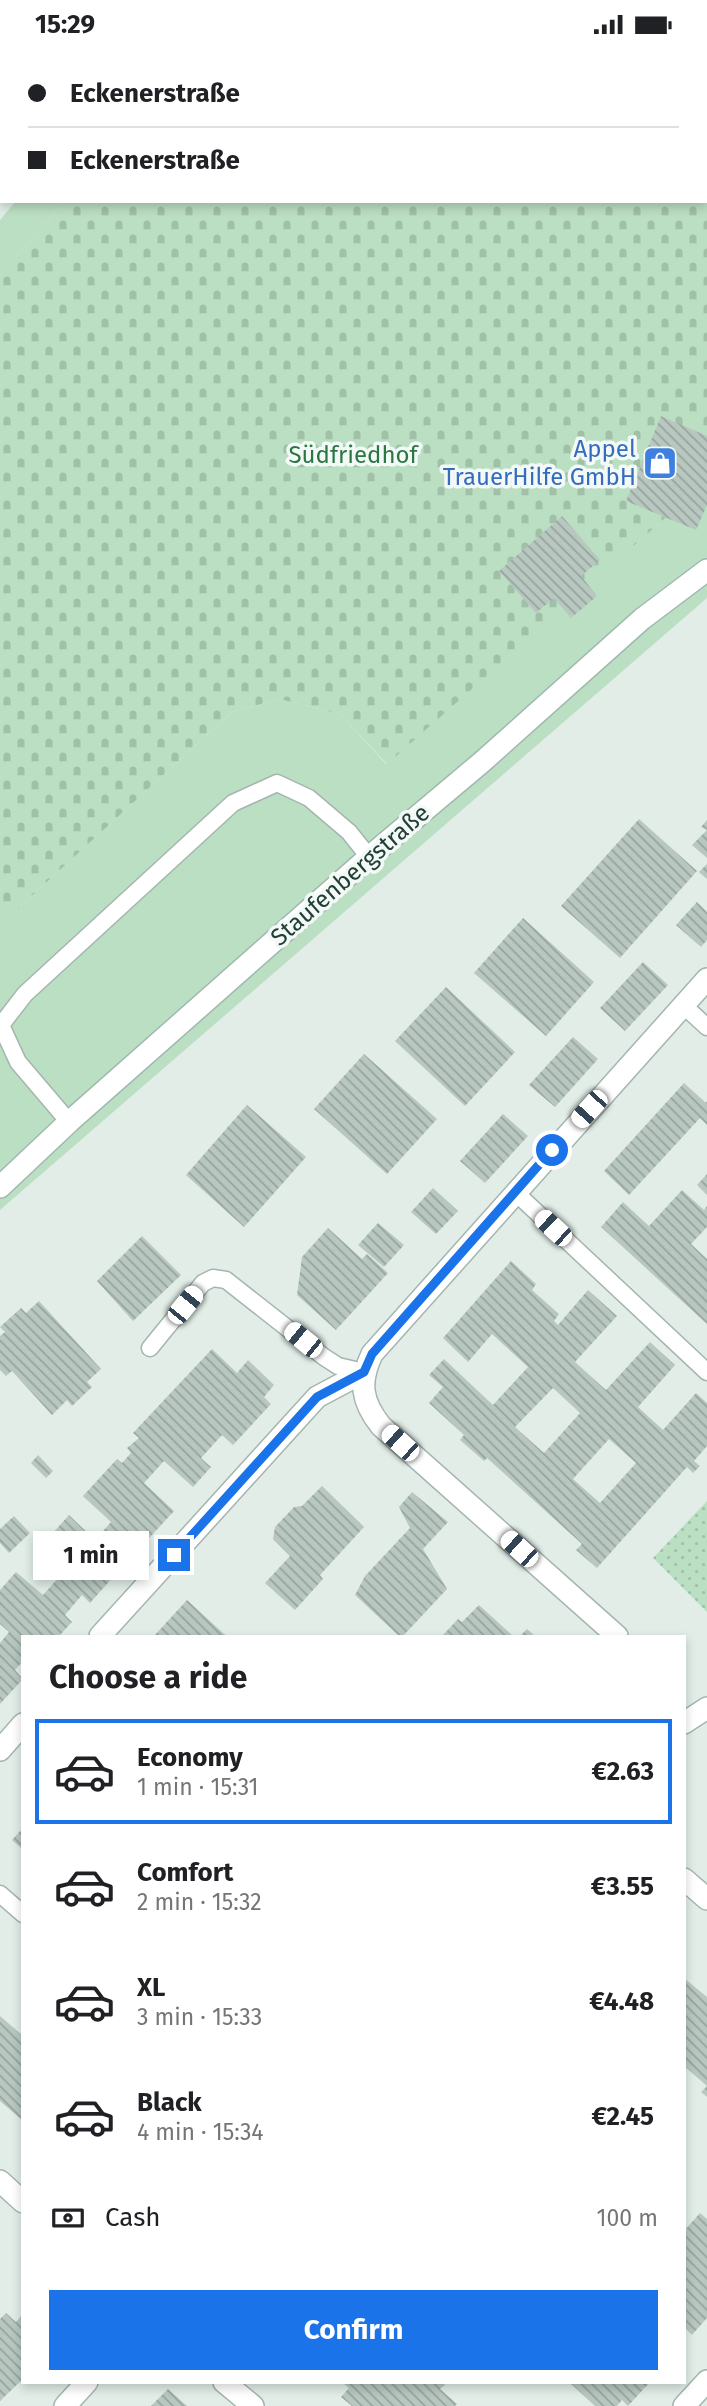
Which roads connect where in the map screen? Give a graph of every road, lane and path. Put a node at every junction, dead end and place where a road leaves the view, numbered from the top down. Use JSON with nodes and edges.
{"nodes":[{"id":1,"x":707,"y":570,"type":"edge"},
{"id":2,"x":369,"y":857,"type":"junction"},
{"id":3,"x":707,"y":979,"type":"edge"},
{"id":4,"x":683,"y":1005,"type":"junction"},
{"id":5,"x":707,"y":1027,"type":"edge"},
{"id":6,"x":69,"y":1122,"type":"junction"},
{"id":7,"x":0,"y":1187,"type":"edge"},
{"id":8,"x":515,"y":1192,"type":"junction"},
{"id":9,"x":150,"y":1348,"type":"dead end"},
{"id":10,"x":364,"y":1372,"type":"junction"},
{"id":11,"x":707,"y":1372,"type":"edge"},
{"id":12,"x":101,"y":1635,"type":"edge"},
{"id":13,"x":616,"y":1635,"type":"edge"},
{"id":14,"x":21,"y":1726,"type":"edge"},
{"id":15,"x":0,"y":1750,"type":"edge"},
{"id":16,"x":686,"y":1881,"type":"edge"},
{"id":17,"x":0,"y":1894,"type":"edge"},
{"id":18,"x":707,"y":1899,"type":"edge"},
{"id":19,"x":21,"y":1912,"type":"edge"},
{"id":20,"x":0,"y":2181,"type":"edge"},
{"id":21,"x":21,"y":2200,"type":"edge"},
{"id":22,"x":707,"y":2381,"type":"edge"},
{"id":23,"x":85,"y":2384,"type":"edge"},
{"id":24,"x":226,"y":2384,"type":"edge"},
{"id":25,"x":65,"y":2406,"type":"edge"},
{"id":26,"x":253,"y":2406,"type":"edge"},
{"id":27,"x":684,"y":2406,"type":"edge"}],
"edges":[{"from":1,"to":2,"type":"street","name":"Staufenbergstraße"},
{"from":2,"to":6,"type":"street","name":"Staufenbergstraße"},
{"from":2,"to":6,"type":"lane"},
{"from":3,"to":4,"type":"street"},
{"from":4,"to":5,"type":"lane"},
{"from":4,"to":8,"type":"street"},
{"from":6,"to":7,"type":"street","name":"Staufenbergstraße"},
{"from":8,"to":10,"type":"street"},
{"from":8,"to":11,"type":"lane"},
{"from":9,"to":10,"type":"lane"},
{"from":10,"to":12,"type":"street"},
{"from":10,"to":13,"type":"street"},
{"from":14,"to":15,"type":"street"},
{"from":16,"to":18,"type":"street"},
{"from":17,"to":19,"type":"lane"},
{"from":20,"to":21,"type":"street"},
{"from":22,"to":27,"type":"street"},
{"from":23,"to":25,"type":"street"},
{"from":24,"to":26,"type":"street"}]}
